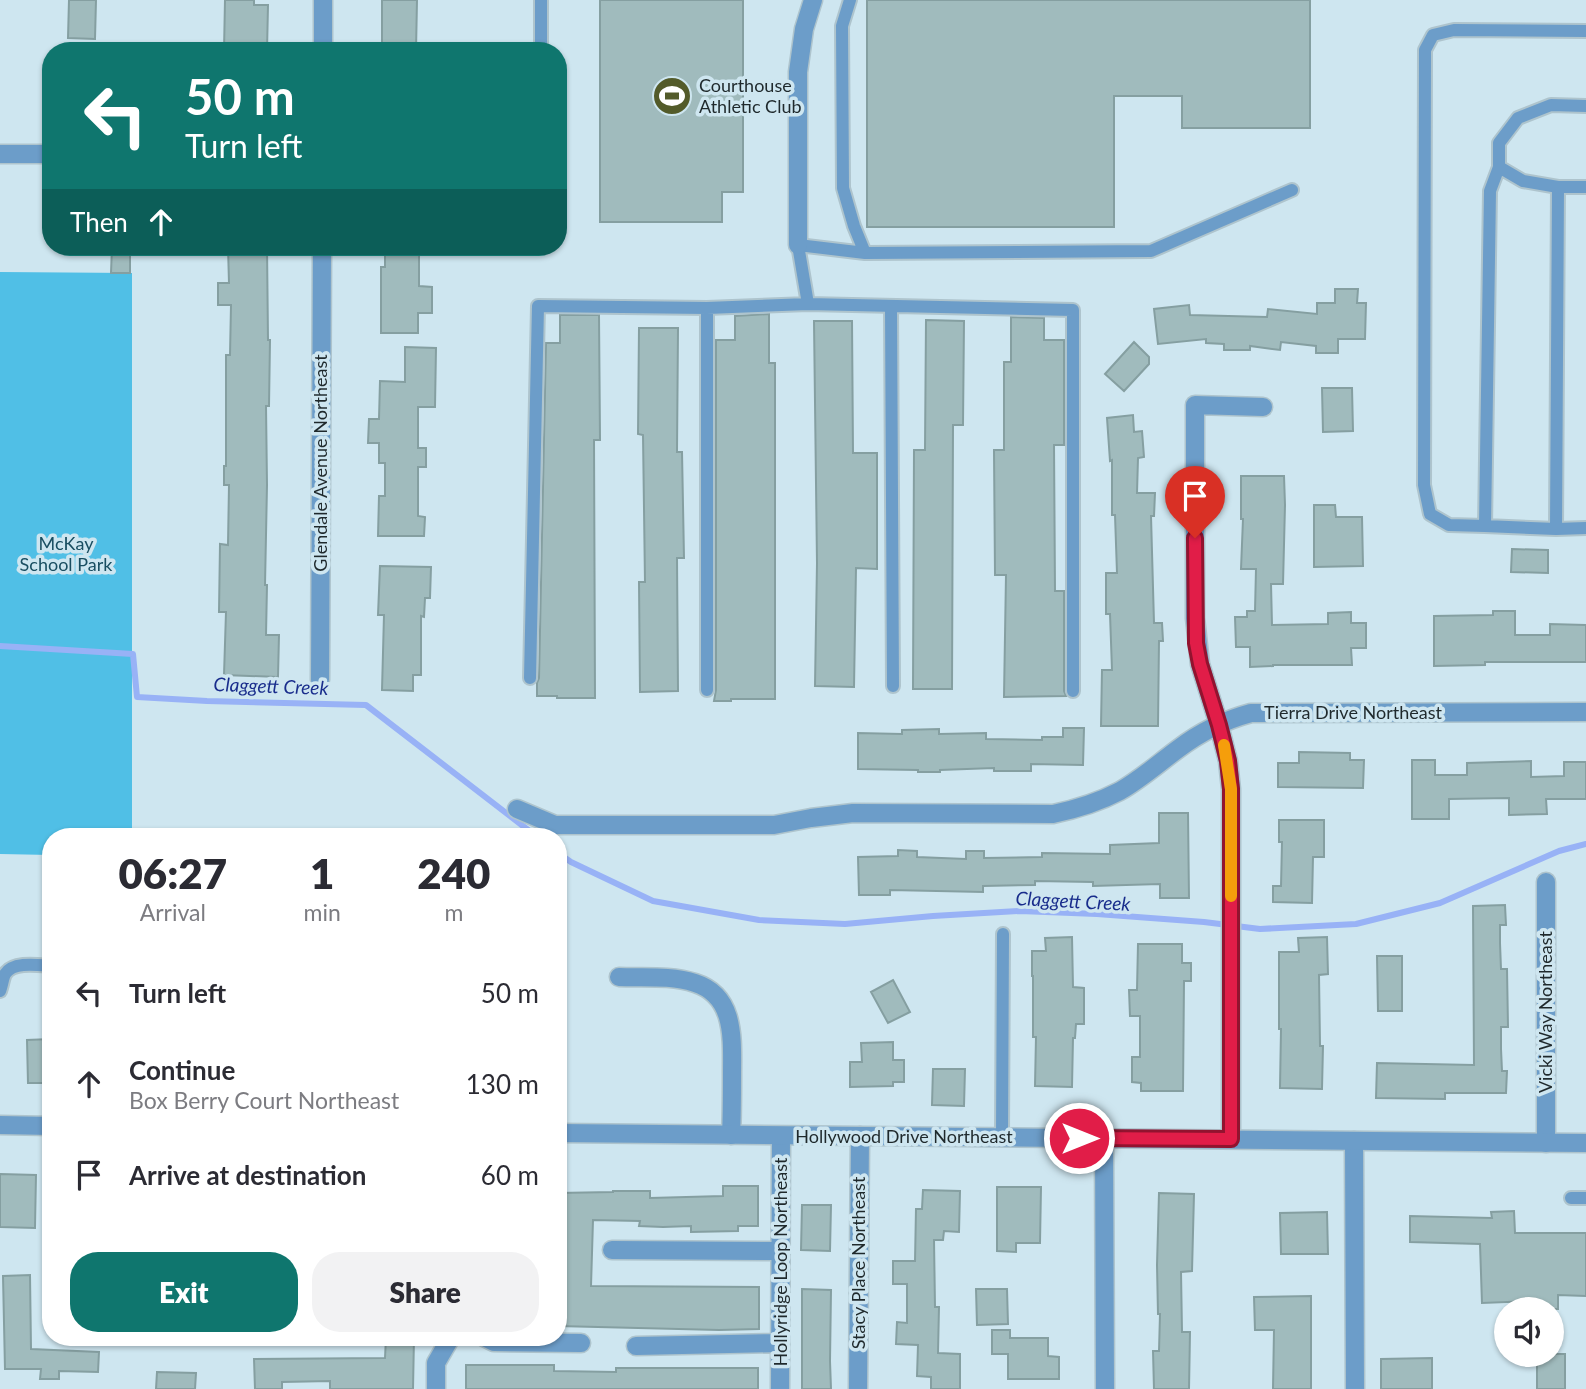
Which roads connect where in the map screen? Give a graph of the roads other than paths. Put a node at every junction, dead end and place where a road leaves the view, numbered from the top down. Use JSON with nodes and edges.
{"nodes":[{"id":1,"x":323,"y":0,"type":"edge"},
{"id":2,"x":541,"y":0,"type":"edge"},
{"id":3,"x":813,"y":0,"type":"edge"},
{"id":4,"x":850,"y":0,"type":"edge"},
{"id":5,"x":1586,"y":31,"type":"edge"},
{"id":6,"x":323,"y":42,"type":"edge"},
{"id":7,"x":541,"y":42,"type":"edge"},
{"id":8,"x":1586,"y":106,"type":"edge"},
{"id":9,"x":0,"y":154,"type":"edge"},
{"id":10,"x":42,"y":154,"type":"edge"},
{"id":11,"x":1499,"y":167,"type":"junction"},
{"id":12,"x":1558,"y":187,"type":"junction"},
{"id":13,"x":1586,"y":187,"type":"edge"},
{"id":14,"x":1292,"y":190,"type":"dead end"},
{"id":15,"x":798,"y":245,"type":"junction"},
{"id":16,"x":865,"y":253,"type":"junction"},
{"id":17,"x":322,"y":256,"type":"edge"},
{"id":18,"x":808,"y":304,"type":"junction"},
{"id":19,"x":891,"y":306,"type":"junction"},
{"id":20,"x":707,"y":308,"type":"junction"},
{"id":21,"x":1263,"y":407,"type":"dead end"},
{"id":22,"x":1485,"y":526,"type":"junction"},
{"id":23,"x":1586,"y":528,"type":"edge"},
{"id":24,"x":1556,"y":529,"type":"junction"},
{"id":25,"x":530,"y":678,"type":"dead end"},
{"id":26,"x":320,"y":680,"type":"dead end"},
{"id":27,"x":894,"y":686,"type":"dead end"},
{"id":28,"x":707,"y":690,"type":"dead end"},
{"id":29,"x":1073,"y":691,"type":"dead end"},
{"id":30,"x":1586,"y":712,"type":"edge"},
{"id":31,"x":1219,"y":725,"type":"junction"},
{"id":32,"x":517,"y":809,"type":"dead end"},
{"id":33,"x":1546,"y":882,"type":"dead end"},
{"id":34,"x":1003,"y":934,"type":"dead end"},
{"id":35,"x":42,"y":965,"type":"edge"},
{"id":36,"x":619,"y":977,"type":"dead end"},
{"id":37,"x":0,"y":991,"type":"edge"},
{"id":38,"x":0,"y":1125,"type":"edge"},
{"id":39,"x":42,"y":1126,"type":"edge"},
{"id":40,"x":567,"y":1133,"type":"edge"},
{"id":41,"x":732,"y":1135,"type":"junction"},
{"id":42,"x":781,"y":1136,"type":"junction"},
{"id":43,"x":860,"y":1136,"type":"junction"},
{"id":44,"x":1002,"y":1138,"type":"junction"},
{"id":45,"x":1104,"y":1138,"type":"junction"},
{"id":46,"x":1231,"y":1139,"type":"junction"},
{"id":47,"x":1354,"y":1141,"type":"junction"},
{"id":48,"x":1546,"y":1143,"type":"junction"},
{"id":49,"x":1586,"y":1143,"type":"edge"},
{"id":50,"x":1571,"y":1198,"type":"dead end"},
{"id":51,"x":1586,"y":1198,"type":"edge"},
{"id":52,"x":612,"y":1250,"type":"dead end"},
{"id":53,"x":780,"y":1251,"type":"junction"},
{"id":54,"x":567,"y":1343,"type":"edge"},
{"id":55,"x":581,"y":1343,"type":"dead end"},
{"id":56,"x":780,"y":1343,"type":"junction"},
{"id":57,"x":446,"y":1346,"type":"edge"},
{"id":58,"x":636,"y":1346,"type":"dead end"},
{"id":59,"x":436,"y":1389,"type":"edge"},
{"id":60,"x":780,"y":1389,"type":"edge"},
{"id":61,"x":858,"y":1389,"type":"edge"},
{"id":62,"x":1104,"y":1389,"type":"edge"},
{"id":63,"x":1355,"y":1389,"type":"edge"}],
"edges":[{"from":1,"to":6,"type":"street"},
{"from":2,"to":7,"type":"lane"},
{"from":3,"to":15,"type":"street"},
{"from":4,"to":16,"type":"lane"},
{"from":5,"to":22,"type":"lane"},
{"from":8,"to":11,"type":"lane"},
{"from":9,"to":10,"type":"street"},
{"from":11,"to":12,"type":"lane"},
{"from":11,"to":22,"type":"lane"},
{"from":12,"to":13,"type":"lane"},
{"from":12,"to":24,"type":"lane"},
{"from":14,"to":16,"type":"lane"},
{"from":15,"to":16,"type":"lane"},
{"from":15,"to":18,"type":"lane"},
{"from":17,"to":26,"type":"street","name":"Glendale Avenue Northeast"},
{"from":18,"to":19,"type":"lane"},
{"from":18,"to":20,"type":"lane"},
{"from":19,"to":27,"type":"lane"},
{"from":19,"to":29,"type":"lane"},
{"from":20,"to":25,"type":"lane"},
{"from":20,"to":28,"type":"lane"},
{"from":21,"to":31,"type":"street"},
{"from":22,"to":24,"type":"lane"},
{"from":23,"to":24,"type":"lane"},
{"from":30,"to":31,"type":"street","name":"Tierra Drive Northeast"},
{"from":31,"to":32,"type":"street","name":"Tierra Drive Northeast"},
{"from":31,"to":46,"type":"street"},
{"from":33,"to":48,"type":"street","name":"Vicki Way Northeast"},
{"from":34,"to":44,"type":"lane"},
{"from":35,"to":37,"type":"lane"},
{"from":36,"to":41,"type":"street"},
{"from":38,"to":39,"type":"street"},
{"from":40,"to":41,"type":"street","name":"Hollywood Drive Northeast"},
{"from":41,"to":42,"type":"street","name":"Hollywood Drive Northeast"},
{"from":42,"to":43,"type":"street","name":"Hollywood Drive Northeast"},
{"from":42,"to":53,"type":"street","name":"Hollyridge Loop Northeast"},
{"from":43,"to":44,"type":"street","name":"Hollywood Drive Northeast"},
{"from":43,"to":61,"type":"street","name":"Stacy Place Northeast"},
{"from":44,"to":45,"type":"street","name":"Hollywood Drive Northeast"},
{"from":45,"to":46,"type":"street","name":"Hollywood Drive Northeast"},
{"from":45,"to":62,"type":"street"},
{"from":46,"to":47,"type":"street","name":"Hollywood Drive Northeast"},
{"from":47,"to":48,"type":"street","name":"Hollywood Drive Northeast"},
{"from":47,"to":63,"type":"street"},
{"from":48,"to":49,"type":"street","name":"Hollywood Drive Northeast"},
{"from":50,"to":51,"type":"lane"},
{"from":52,"to":53,"type":"street"},
{"from":53,"to":56,"type":"street","name":"Hollyridge Loop Northeast"},
{"from":54,"to":55,"type":"street"},
{"from":56,"to":58,"type":"street"},
{"from":56,"to":60,"type":"street","name":"Hollyridge Loop Northeast"},
{"from":57,"to":59,"type":"street"}]}
